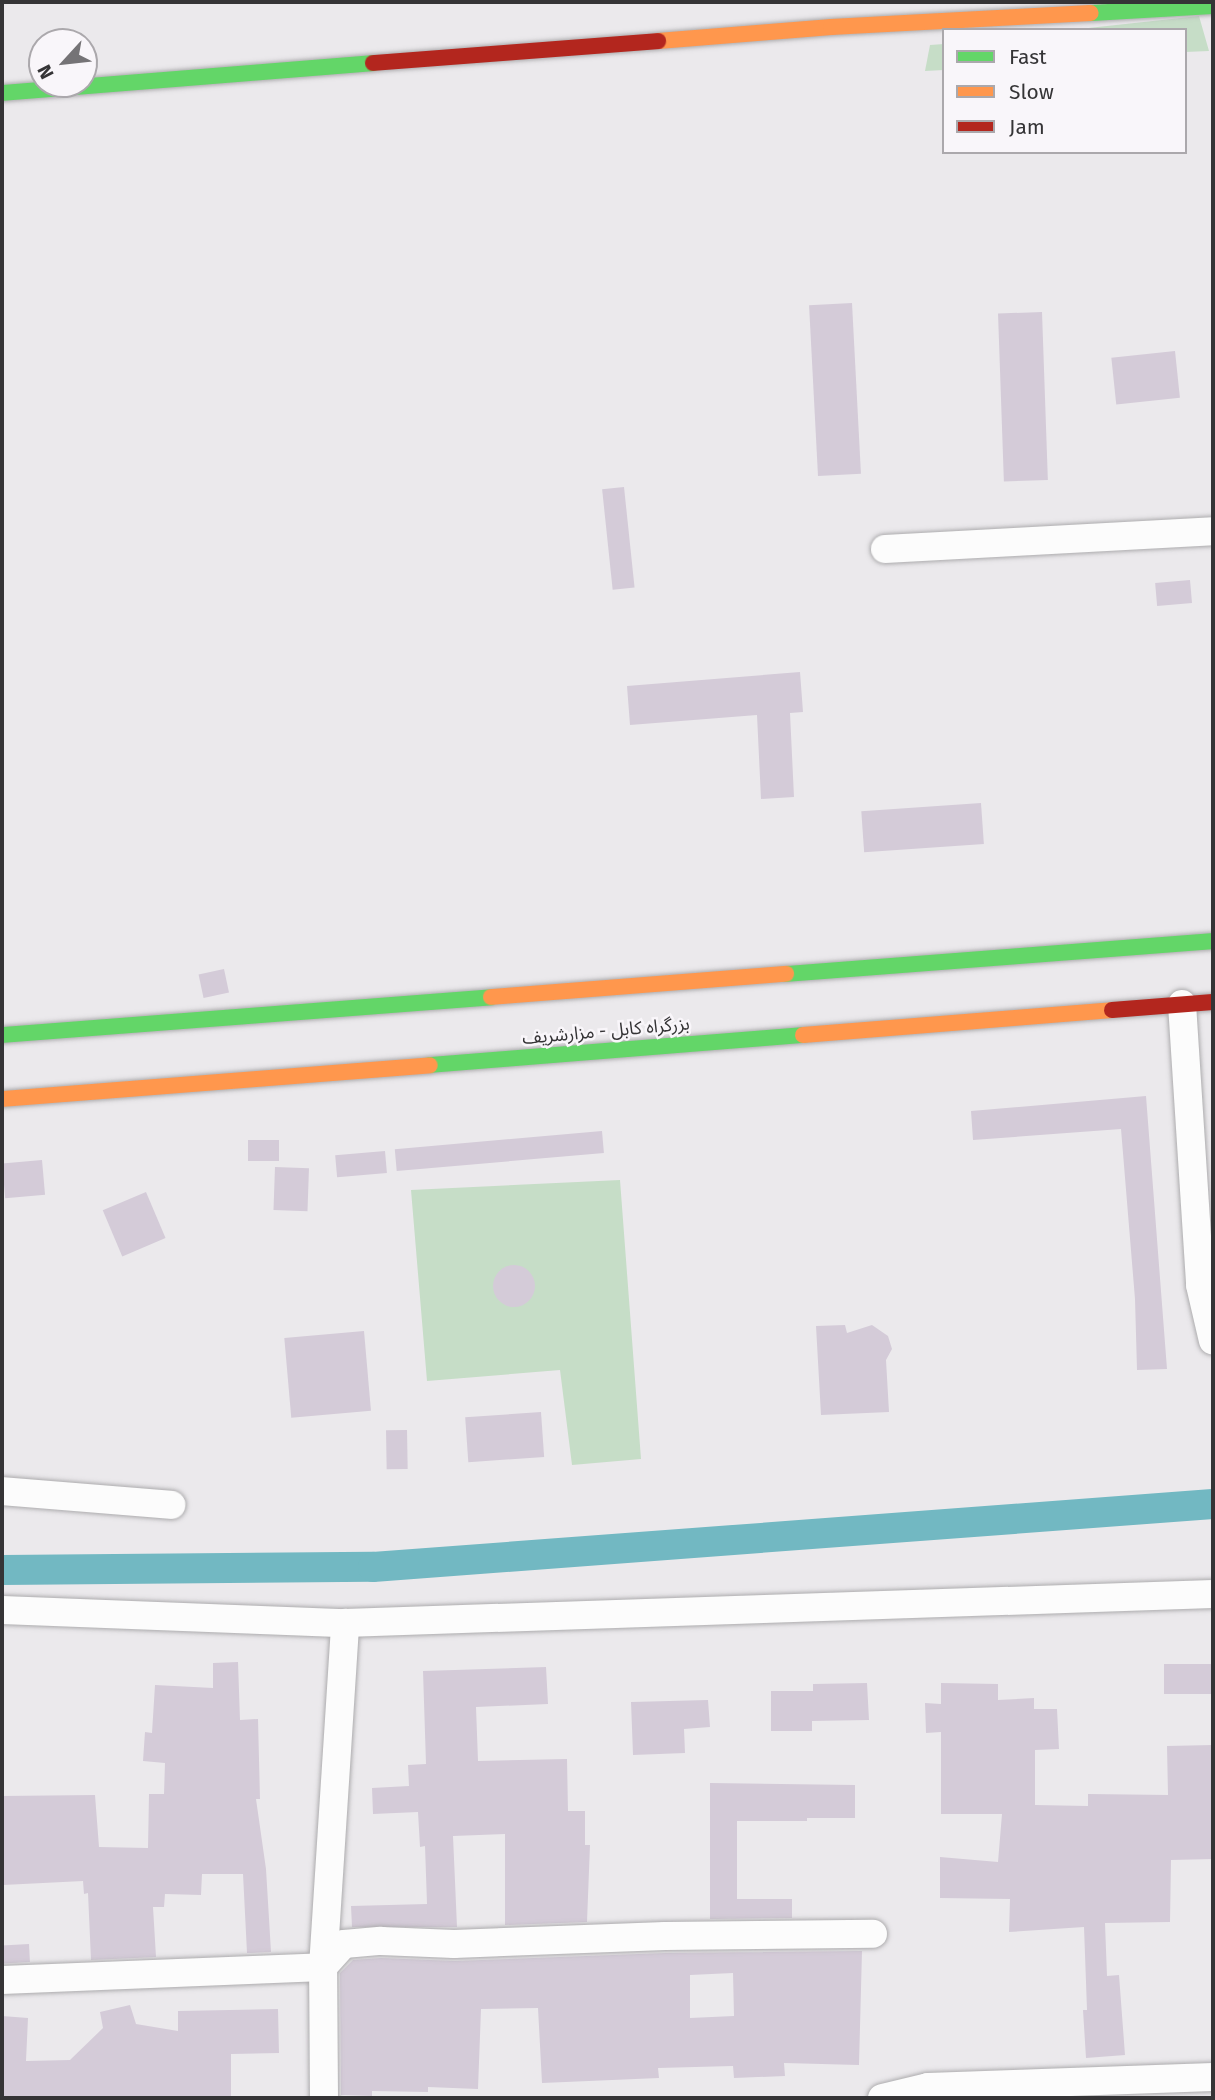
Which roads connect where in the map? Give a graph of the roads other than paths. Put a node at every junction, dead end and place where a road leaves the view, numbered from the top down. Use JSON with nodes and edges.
{"nodes":[{"id":1,"x":1213,"y":6,"type":"edge"},
{"id":2,"x":2,"y":93,"type":"edge"},
{"id":3,"x":1213,"y":531,"type":"edge"},
{"id":4,"x":885,"y":549,"type":"dead end"},
{"id":5,"x":1213,"y":941,"type":"edge"},
{"id":6,"x":1213,"y":1002,"type":"edge"},
{"id":7,"x":1182,"y":1004,"type":"junction"},
{"id":8,"x":2,"y":1035,"type":"edge"},
{"id":9,"x":2,"y":1099,"type":"edge"},
{"id":10,"x":1213,"y":1341,"type":"edge"},
{"id":11,"x":2,"y":1491,"type":"edge"},
{"id":12,"x":171,"y":1505,"type":"dead end"},
{"id":13,"x":1213,"y":1594,"type":"edge"},
{"id":14,"x":2,"y":1610,"type":"edge"},
{"id":15,"x":345,"y":1623,"type":"junction"},
{"id":16,"x":873,"y":1934,"type":"dead end"},
{"id":17,"x":323,"y":1967,"type":"junction"},
{"id":18,"x":2,"y":1980,"type":"edge"},
{"id":19,"x":1213,"y":2077,"type":"edge"},
{"id":20,"x":1009,"y":2092,"type":"edge"},
{"id":21,"x":324,"y":2098,"type":"edge"},
{"id":22,"x":883,"y":2098,"type":"edge"}],
"edges":[{"from":1,"to":2,"type":"main road"},
{"from":3,"to":4,"type":"street"},
{"from":5,"to":8,"type":"main road"},
{"from":6,"to":7,"type":"main road","name":"بزرگراه کابل - مزارشریف"},
{"from":7,"to":9,"type":"main road","name":"بزرگراه کابل - مزارشریف"},
{"from":7,"to":10,"type":"street"},
{"from":11,"to":12,"type":"street"},
{"from":13,"to":15,"type":"street"},
{"from":14,"to":15,"type":"street"},
{"from":15,"to":17,"type":"street"},
{"from":16,"to":17,"type":"street"},
{"from":17,"to":18,"type":"street"},
{"from":17,"to":21,"type":"street"},
{"from":19,"to":20,"type":"street"},
{"from":20,"to":22,"type":"street"}]}
